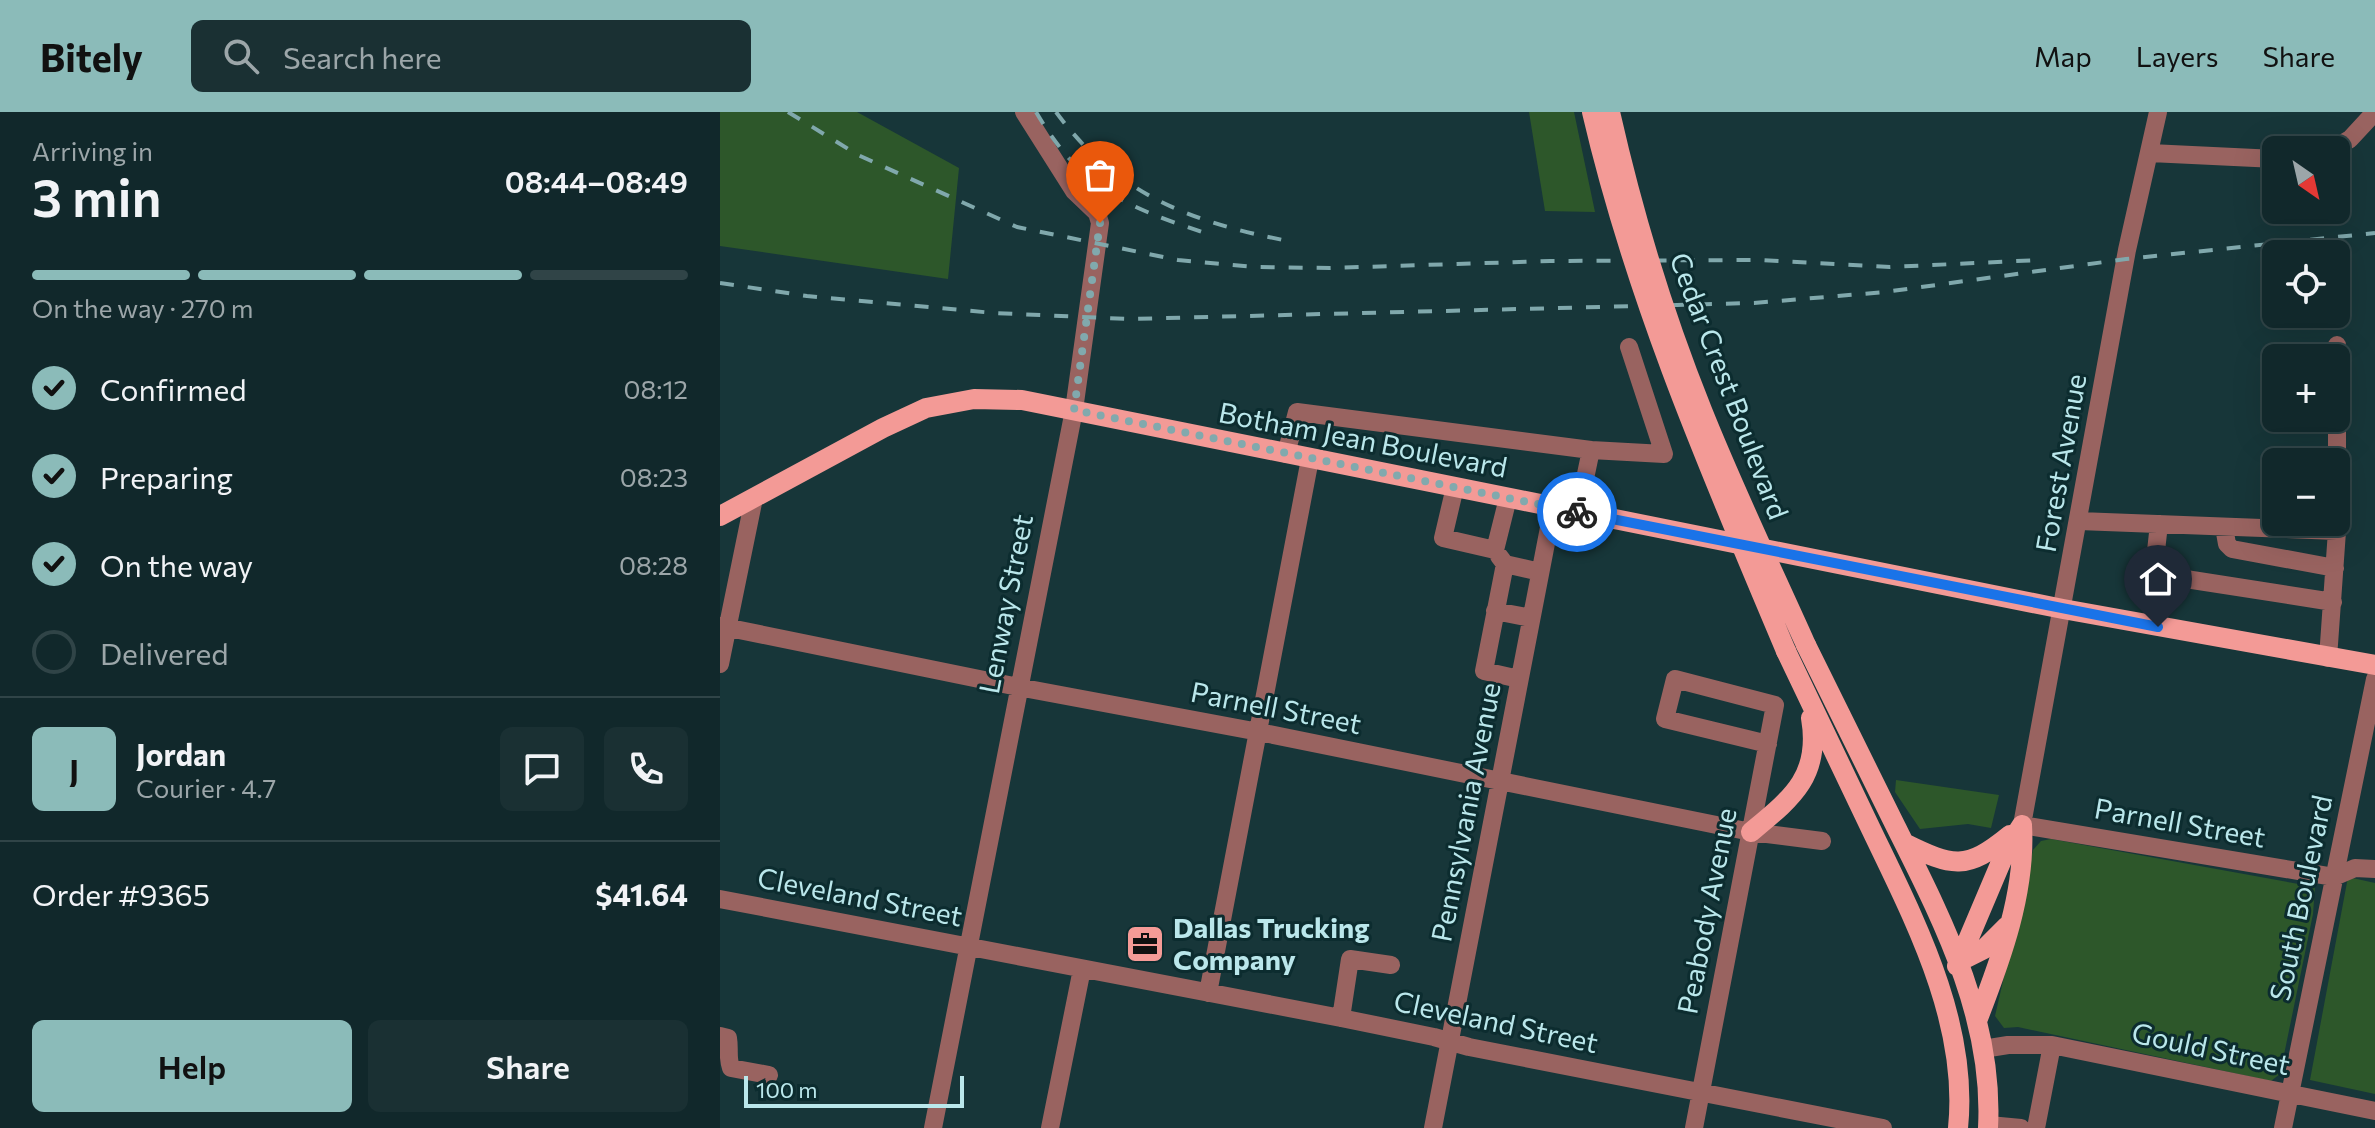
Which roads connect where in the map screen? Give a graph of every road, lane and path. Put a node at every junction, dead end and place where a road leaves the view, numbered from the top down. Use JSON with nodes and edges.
{"nodes":[{"id":1,"x":1024,"y":112,"type":"edge"},
{"id":2,"x":1592,"y":112,"type":"edge"},
{"id":3,"x":1610,"y":112,"type":"edge"},
{"id":4,"x":2158,"y":112,"type":"edge"},
{"id":5,"x":2375,"y":112,"type":"edge"},
{"id":6,"x":2350,"y":139,"type":"edge"},
{"id":7,"x":2150,"y":153,"type":"junction"},
{"id":8,"x":2262,"y":158,"type":"edge"},
{"id":9,"x":1629,"y":347,"type":"dead end"},
{"id":10,"x":1074,"y":410,"type":"junction"},
{"id":11,"x":1591,"y":450,"type":"junction"},
{"id":12,"x":1286,"y":454,"type":"junction"},
{"id":13,"x":1310,"y":459,"type":"junction"},
{"id":14,"x":1455,"y":487,"type":"junction"},
{"id":15,"x":754,"y":498,"type":"junction"},
{"id":16,"x":1508,"y":498,"type":"junction"},
{"id":17,"x":1553,"y":507,"type":"junction"},
{"id":18,"x":1578,"y":512,"type":"junction"},
{"id":19,"x":720,"y":516,"type":"edge"},
{"id":20,"x":2079,"y":521,"type":"junction"},
{"id":21,"x":2159,"y":524,"type":"junction"},
{"id":22,"x":2224,"y":527,"type":"junction"},
{"id":23,"x":2262,"y":528,"type":"edge"},
{"id":24,"x":2337,"y":536,"type":"edge"},
{"id":25,"x":1500,"y":557,"type":"junction"},
{"id":26,"x":2335,"y":568,"type":"junction"},
{"id":27,"x":1540,"y":572,"type":"junction"},
{"id":28,"x":2333,"y":602,"type":"junction"},
{"id":29,"x":2063,"y":609,"type":"junction"},
{"id":30,"x":1495,"y":611,"type":"junction"},
{"id":31,"x":1531,"y":618,"type":"junction"},
{"id":32,"x":723,"y":627,"type":"edge"},
{"id":33,"x":1490,"y":643,"type":"junction"},
{"id":34,"x":1796,"y":648,"type":"junction"},
{"id":35,"x":1525,"y":652,"type":"junction"},
{"id":36,"x":2328,"y":658,"type":"junction"},
{"id":37,"x":720,"y":664,"type":"edge"},
{"id":38,"x":2375,"y":665,"type":"edge"},
{"id":39,"x":1519,"y":679,"type":"junction"},
{"id":40,"x":2375,"y":679,"type":"edge"},
{"id":41,"x":1018,"y":687,"type":"junction"},
{"id":42,"x":1808,"y":698,"type":"junction"},
{"id":43,"x":1259,"y":732,"type":"junction"},
{"id":44,"x":1768,"y":744,"type":"junction"},
{"id":45,"x":1499,"y":782,"type":"junction"},
{"id":46,"x":2022,"y":825,"type":"junction"},
{"id":47,"x":1751,"y":832,"type":"junction"},
{"id":48,"x":1822,"y":841,"type":"dead end"},
{"id":49,"x":1904,"y":843,"type":"junction"},
{"id":50,"x":2375,"y":869,"type":"edge"},
{"id":51,"x":2334,"y":877,"type":"junction"},
{"id":52,"x":720,"y":899,"type":"edge"},
{"id":53,"x":2009,"y":924,"type":"junction"},
{"id":54,"x":1922,"y":938,"type":"junction"},
{"id":55,"x":968,"y":946,"type":"junction"},
{"id":56,"x":1960,"y":961,"type":"junction"},
{"id":57,"x":1391,"y":965,"type":"dead end"},
{"id":58,"x":1082,"y":969,"type":"junction"},
{"id":59,"x":1940,"y":992,"type":"junction"},
{"id":60,"x":1208,"y":993,"type":"junction"},
{"id":61,"x":1341,"y":1018,"type":"junction"},
{"id":62,"x":1977,"y":1021,"type":"junction"},
{"id":63,"x":720,"y":1036,"type":"edge"},
{"id":64,"x":1451,"y":1042,"type":"junction"},
{"id":65,"x":2044,"y":1044,"type":"junction"},
{"id":66,"x":1983,"y":1049,"type":"junction"},
{"id":67,"x":769,"y":1075,"type":"dead end"},
{"id":68,"x":1701,"y":1092,"type":"junction"},
{"id":69,"x":2289,"y":1094,"type":"junction"},
{"id":70,"x":2375,"y":1111,"type":"edge"},
{"id":71,"x":1988,"y":1126,"type":"edge"},
{"id":72,"x":933,"y":1128,"type":"edge"},
{"id":73,"x":1050,"y":1128,"type":"edge"},
{"id":74,"x":1433,"y":1128,"type":"edge"},
{"id":75,"x":1694,"y":1128,"type":"edge"},
{"id":76,"x":1883,"y":1128,"type":"edge"},
{"id":77,"x":1958,"y":1128,"type":"edge"},
{"id":78,"x":2021,"y":1128,"type":"edge"},
{"id":79,"x":2036,"y":1128,"type":"edge"},
{"id":80,"x":2283,"y":1128,"type":"edge"}],
"edges":[{"from":1,"to":10,"type":"street","name":"Lenway Street"},
{"from":2,"to":34,"type":"main road","name":"Cedar Crest Boulevard","bridge":true},
{"from":3,"to":34,"type":"main road","name":"Cedar Crest Boulevard","bridge":true},
{"from":4,"to":7,"type":"street","name":"Forest Avenue"},
{"from":5,"to":6,"type":"street"},
{"from":7,"to":8,"type":"street"},
{"from":7,"to":20,"type":"street","name":"Forest Avenue"},
{"from":9,"to":11,"type":"street"},
{"from":10,"to":12,"type":"main road","name":"Botham Jean Boulevard"},
{"from":10,"to":15,"type":"main road","name":"Botham Jean Boulevard"},
{"from":10,"to":41,"type":"street","name":"Lenway Street"},
{"from":11,"to":12,"type":"street"},
{"from":11,"to":18,"type":"street"},
{"from":12,"to":13,"type":"main road","name":"Botham Jean Boulevard"},
{"from":13,"to":14,"type":"main road","name":"Botham Jean Boulevard"},
{"from":13,"to":43,"type":"street"},
{"from":14,"to":16,"type":"main road","name":"Botham Jean Boulevard"},
{"from":14,"to":25,"type":"street"},
{"from":15,"to":19,"type":"main road","name":"Botham Jean Boulevard"},
{"from":15,"to":32,"type":"street"},
{"from":16,"to":17,"type":"main road","name":"Botham Jean Boulevard"},
{"from":16,"to":25,"type":"street"},
{"from":17,"to":18,"type":"main road","name":"Botham Jean Boulevard"},
{"from":17,"to":27,"type":"street","name":"Pennsylvania Avenue"},
{"from":18,"to":29,"type":"main road","name":"Botham Jean Boulevard"},
{"from":20,"to":21,"type":"street"},
{"from":20,"to":29,"type":"street","name":"Forest Avenue"},
{"from":21,"to":22,"type":"street"},
{"from":21,"to":28,"type":"street"},
{"from":22,"to":23,"type":"street"},
{"from":22,"to":26,"type":"street"},
{"from":24,"to":26,"type":"street"},
{"from":25,"to":27,"type":"street"},
{"from":25,"to":30,"type":"street"},
{"from":26,"to":28,"type":"street"},
{"from":27,"to":31,"type":"street","name":"Pennsylvania Avenue"},
{"from":28,"to":36,"type":"street"},
{"from":29,"to":36,"type":"main road","name":"Botham Jean Boulevard"},
{"from":29,"to":46,"type":"street","name":"Forest Avenue"},
{"from":30,"to":31,"type":"street"},
{"from":30,"to":33,"type":"street"},
{"from":31,"to":35,"type":"street","name":"Pennsylvania Avenue"},
{"from":32,"to":37,"type":"street"},
{"from":32,"to":41,"type":"street","name":"Parnell Street"},
{"from":33,"to":35,"type":"street"},
{"from":33,"to":39,"type":"street"},
{"from":34,"to":42,"type":"main road","name":"Cedar Crest Boulevard"},
{"from":34,"to":49,"type":"main road","name":"Cedar Crest Boulevard"},
{"from":35,"to":39,"type":"street","name":"Pennsylvania Avenue"},
{"from":36,"to":38,"type":"main road"},
{"from":39,"to":45,"type":"street","name":"Pennsylvania Avenue"},
{"from":40,"to":51,"type":"street","name":"South Boulevard"},
{"from":41,"to":43,"type":"street","name":"Parnell Street"},
{"from":41,"to":55,"type":"street","name":"Lenway Street"},
{"from":42,"to":47,"type":"main road"},
{"from":42,"to":54,"type":"main road","name":"Cedar Crest Boulevard"},
{"from":43,"to":45,"type":"street","name":"Parnell Street"},
{"from":43,"to":60,"type":"street"},
{"from":44,"to":44,"type":"street","name":"Peabody Avenue"},
{"from":44,"to":47,"type":"street","name":"Peabody Avenue"},
{"from":45,"to":47,"type":"street","name":"Parnell Street"},
{"from":45,"to":64,"type":"street","name":"Pennsylvania Avenue"},
{"from":46,"to":49,"type":"main road"},
{"from":46,"to":51,"type":"street","name":"Parnell Street"},
{"from":46,"to":53,"type":"main road"},
{"from":46,"to":56,"type":"main road"},
{"from":47,"to":48,"type":"street","name":"Parnell Street"},
{"from":47,"to":68,"type":"street","name":"Peabody Avenue"},
{"from":49,"to":56,"type":"main road","name":"Cedar Crest Boulevard"},
{"from":50,"to":51,"type":"street","name":"Parnell Street"},
{"from":51,"to":69,"type":"street","name":"South Boulevard"},
{"from":52,"to":55,"type":"street","name":"Cleveland Street"},
{"from":53,"to":56,"type":"main road"},
{"from":53,"to":62,"type":"main road"},
{"from":54,"to":56,"type":"main road"},
{"from":54,"to":59,"type":"main road","name":"Cedar Crest Boulevard"},
{"from":55,"to":58,"type":"street","name":"Cleveland Street"},
{"from":55,"to":72,"type":"street","name":"Lenway Street"},
{"from":56,"to":59,"type":"main road"},
{"from":56,"to":62,"type":"main road","name":"Cedar Crest Boulevard"},
{"from":57,"to":61,"type":"street"},
{"from":58,"to":60,"type":"street","name":"Cleveland Street"},
{"from":58,"to":73,"type":"street"},
{"from":59,"to":77,"type":"main road","name":"Cedar Crest Boulevard"},
{"from":60,"to":61,"type":"street","name":"Cleveland Street"},
{"from":61,"to":64,"type":"street","name":"Cleveland Street"},
{"from":62,"to":66,"type":"main road","name":"Cedar Crest Boulevard"},
{"from":63,"to":67,"type":"street"},
{"from":64,"to":68,"type":"street","name":"Cleveland Street"},
{"from":64,"to":74,"type":"street","name":"Pennsylvania Avenue"},
{"from":65,"to":66,"type":"street","name":"Gould Street"},
{"from":65,"to":69,"type":"street","name":"Gould Street"},
{"from":65,"to":79,"type":"street"},
{"from":66,"to":71,"type":"main road","name":"Cedar Crest Boulevard"},
{"from":68,"to":75,"type":"street","name":"Peabody Avenue"},
{"from":68,"to":76,"type":"street","name":"Cleveland Street"},
{"from":69,"to":70,"type":"street","name":"Gould Street"},
{"from":69,"to":80,"type":"street","name":"South Boulevard"},
{"from":71,"to":78,"type":"street"}]}
